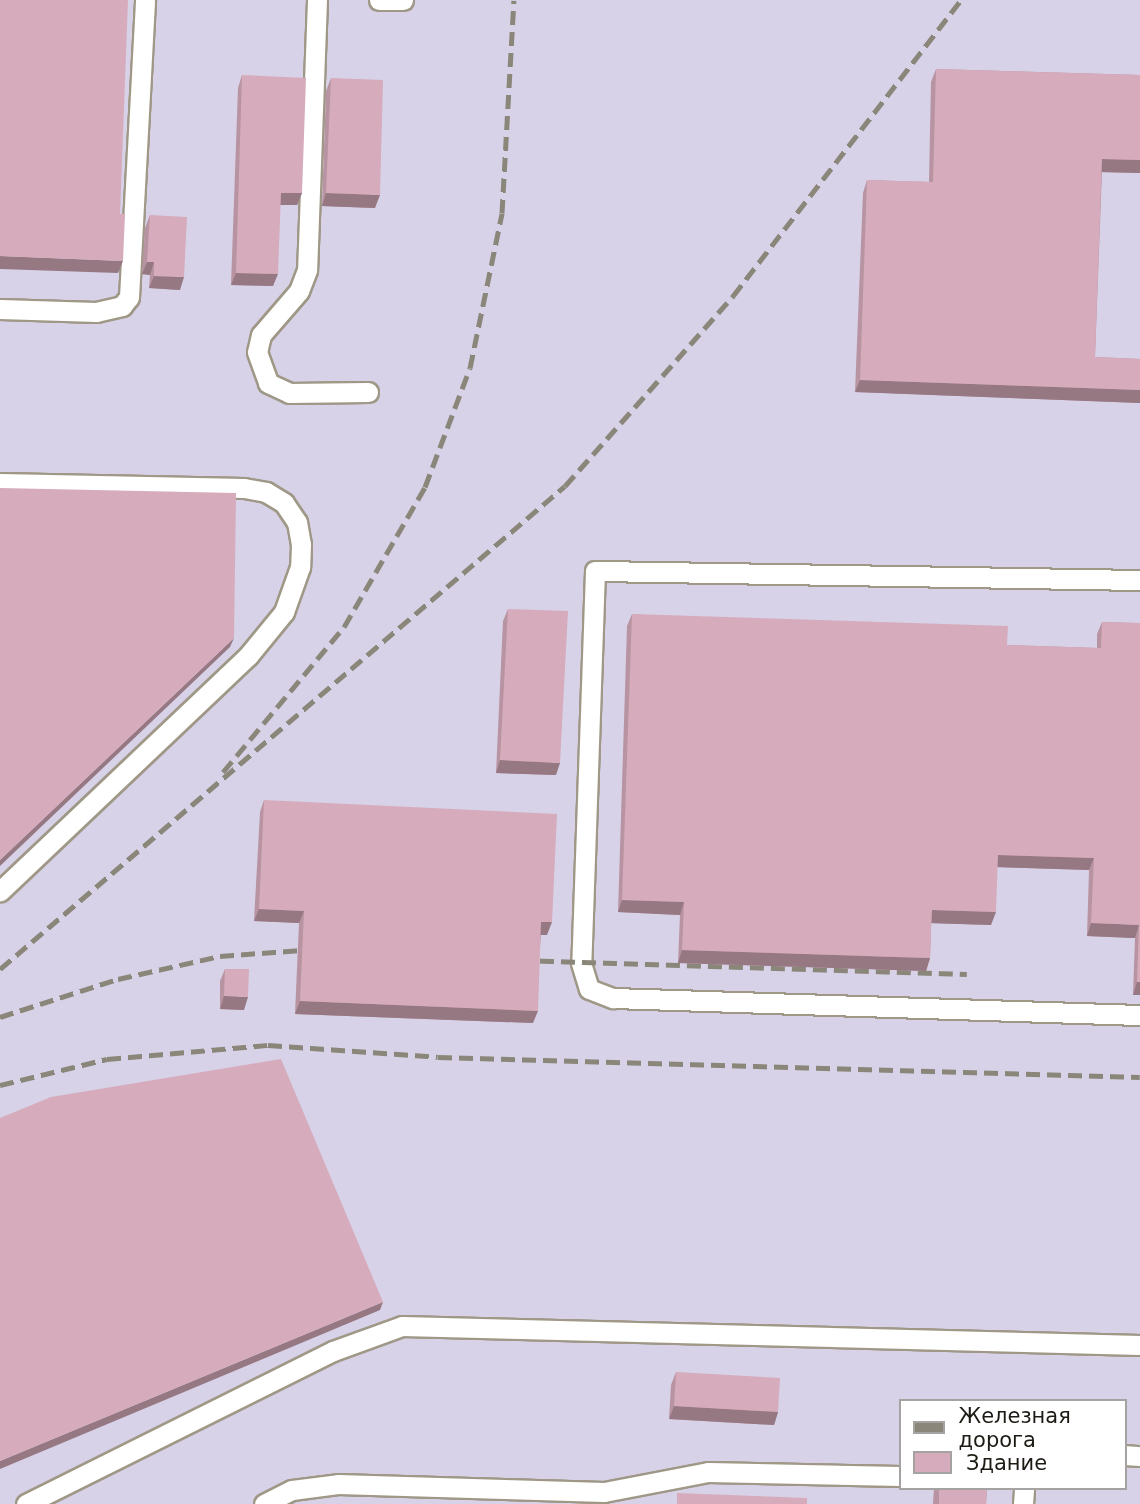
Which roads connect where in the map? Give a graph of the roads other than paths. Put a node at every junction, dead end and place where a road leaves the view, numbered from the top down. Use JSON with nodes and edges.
{"nodes":[{"id":1,"x":145,"y":0,"type":"edge"},
{"id":2,"x":317,"y":0,"type":"edge"},
{"id":3,"x":379,"y":0,"type":"edge"},
{"id":4,"x":403,"y":0,"type":"edge"},
{"id":5,"x":0,"y":310,"type":"edge"},
{"id":6,"x":368,"y":392,"type":"dead end"},
{"id":7,"x":0,"y":483,"type":"edge"},
{"id":8,"x":1140,"y":580,"type":"edge"},
{"id":9,"x":0,"y":891,"type":"edge"},
{"id":10,"x":1140,"y":1015,"type":"edge"},
{"id":11,"x":1140,"y":1345,"type":"edge"},
{"id":12,"x":898,"y":1476,"type":"edge"},
{"id":13,"x":26,"y":1504,"type":"edge"},
{"id":14,"x":264,"y":1504,"type":"edge"}],
"edges":[{"from":1,"to":5,"type":"lane"},
{"from":2,"to":6,"type":"lane"},
{"from":3,"to":4,"type":"lane"},
{"from":7,"to":9,"type":"lane"},
{"from":8,"to":10,"type":"lane"},
{"from":11,"to":13,"type":"lane"},
{"from":12,"to":14,"type":"lane"}]}
